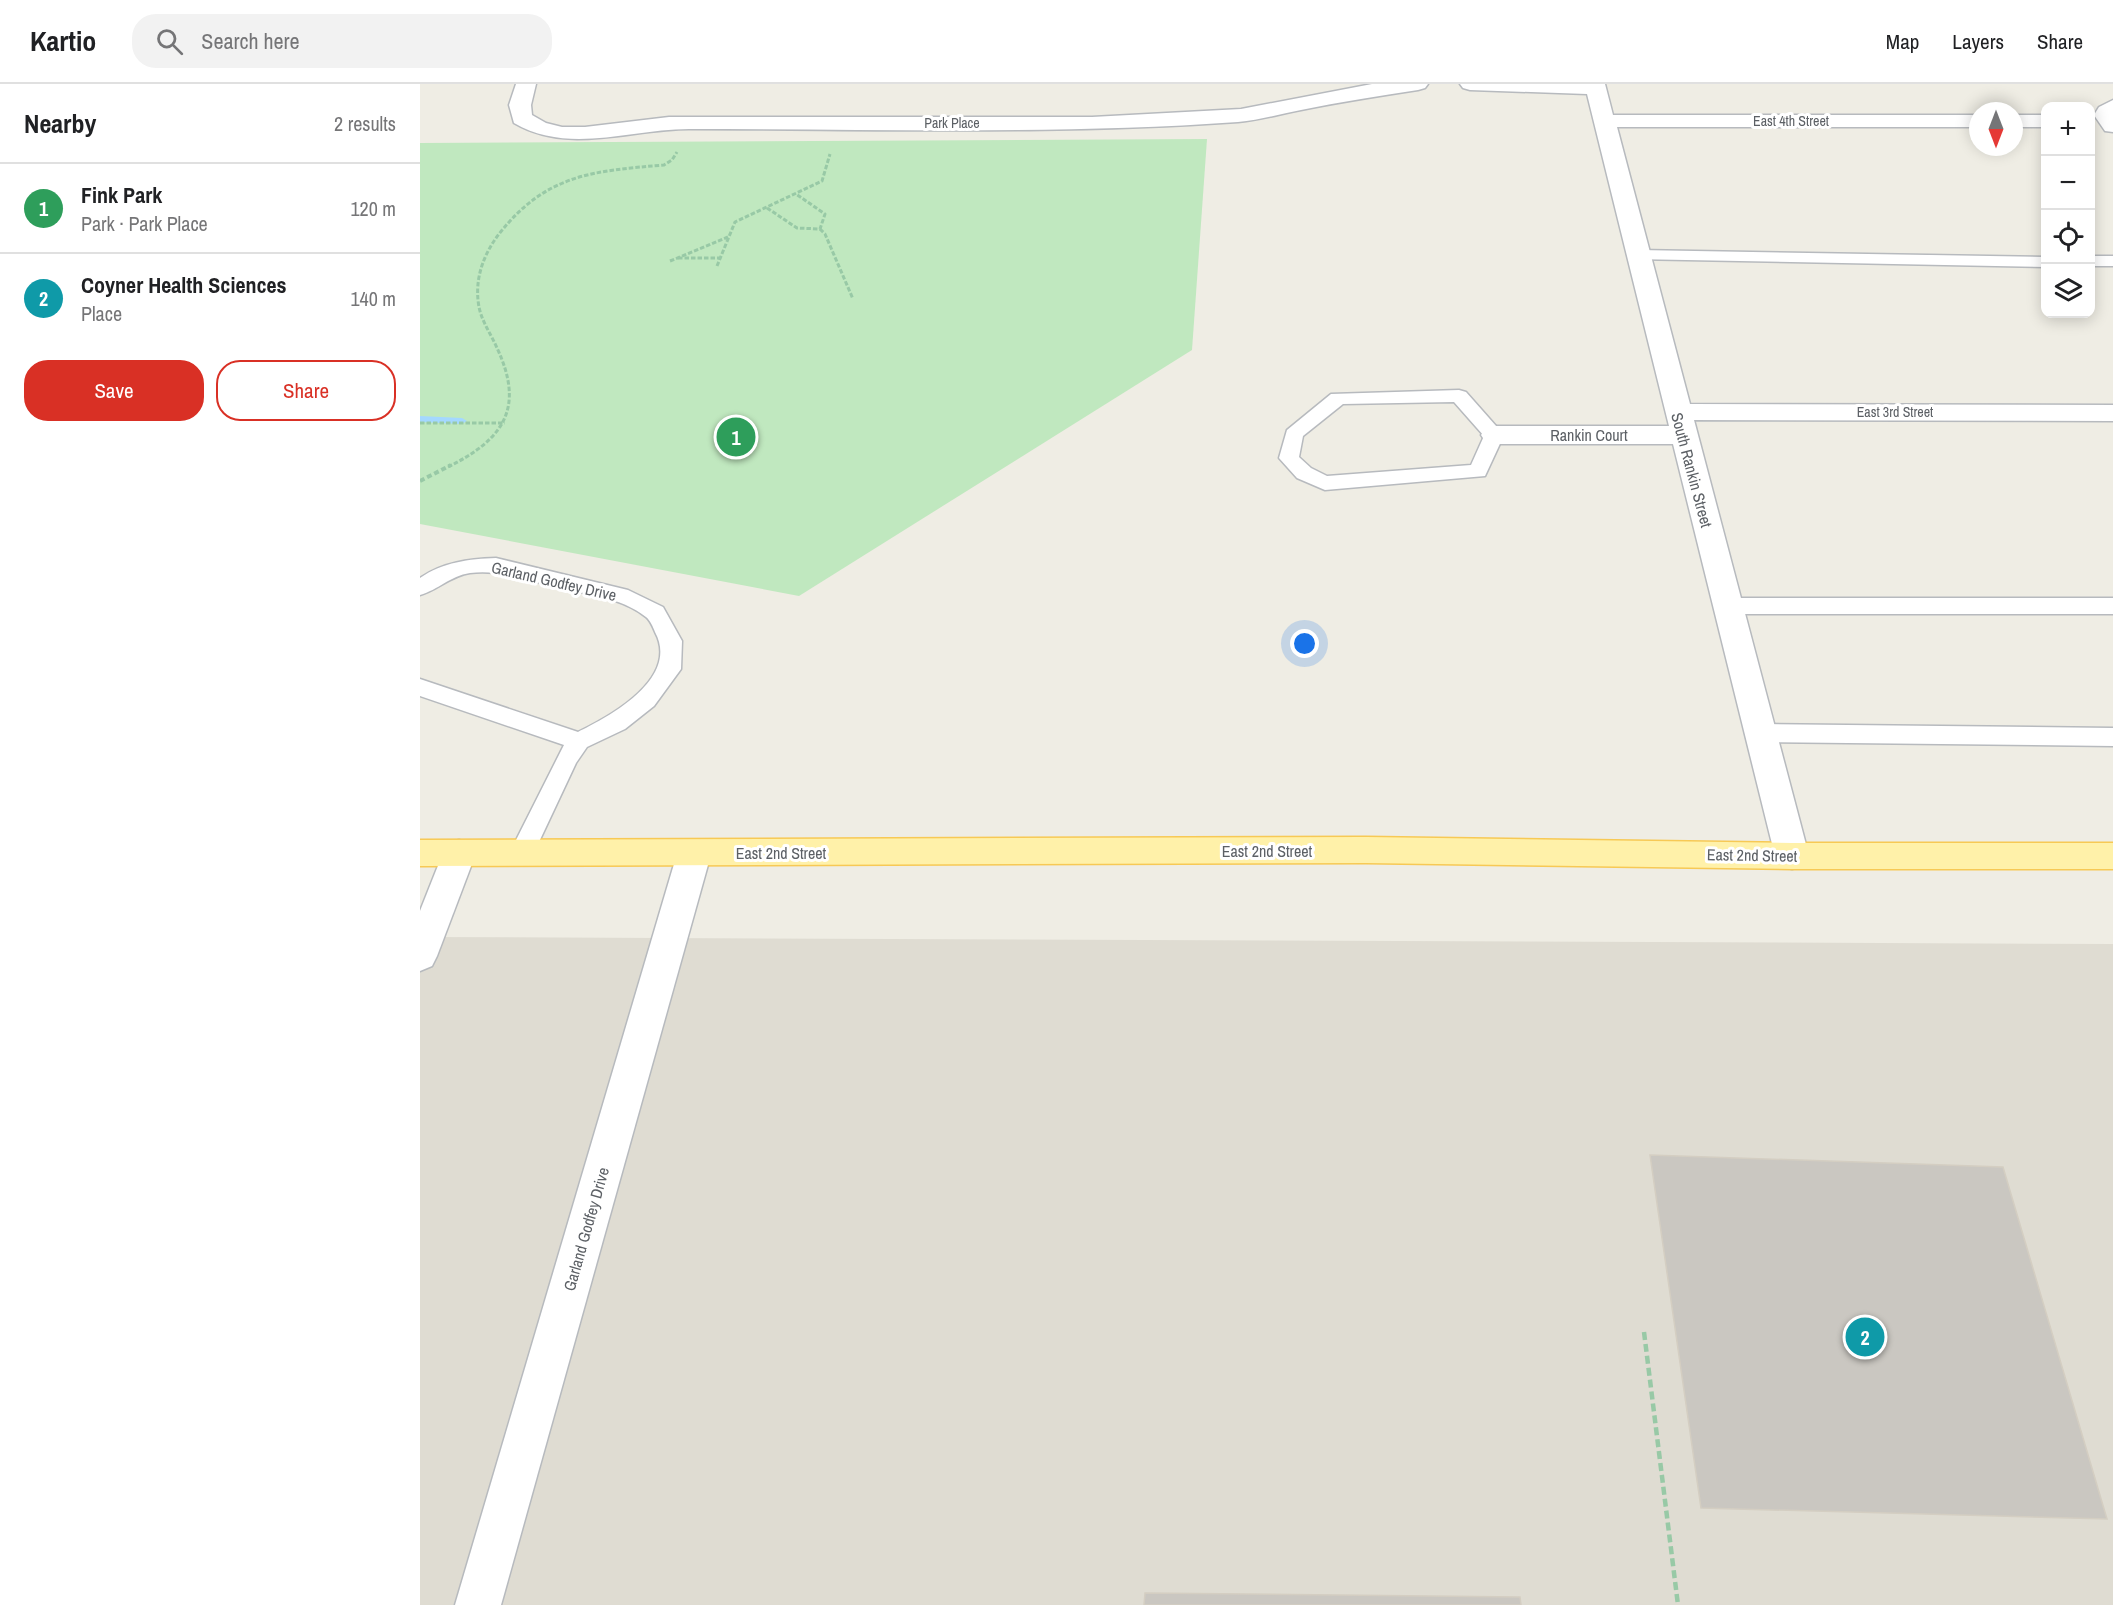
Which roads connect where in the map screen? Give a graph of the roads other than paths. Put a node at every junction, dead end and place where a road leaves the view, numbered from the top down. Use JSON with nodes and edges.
{"nodes":[{"id":1,"x":526,"y":84,"type":"edge"},
{"id":2,"x":1418,"y":84,"type":"edge"},
{"id":3,"x":1470,"y":84,"type":"edge"},
{"id":4,"x":1596,"y":86,"type":"edge"},
{"id":5,"x":1605,"y":121,"type":"junction"},
{"id":6,"x":1969,"y":121,"type":"edge"},
{"id":7,"x":2023,"y":121,"type":"edge"},
{"id":8,"x":2041,"y":121,"type":"edge"},
{"id":9,"x":1638,"y":255,"type":"junction"},
{"id":10,"x":2095,"y":261,"type":"edge"},
{"id":11,"x":2113,"y":261,"type":"edge"},
{"id":12,"x":2041,"y":262,"type":"edge"},
{"id":13,"x":2113,"y":413,"type":"edge"},
{"id":14,"x":1680,"y":424,"type":"junction"},
{"id":15,"x":1494,"y":435,"type":"junction"},
{"id":16,"x":420,"y":588,"type":"edge"},
{"id":17,"x":1728,"y":606,"type":"junction"},
{"id":18,"x":2113,"y":606,"type":"edge"},
{"id":19,"x":420,"y":687,"type":"edge"},
{"id":20,"x":1761,"y":733,"type":"junction"},
{"id":21,"x":2113,"y":737,"type":"edge"},
{"id":22,"x":579,"y":741,"type":"junction"},
{"id":23,"x":420,"y":853,"type":"edge"},
{"id":24,"x":459,"y":853,"type":"junction"},
{"id":25,"x":521,"y":854,"type":"junction"},
{"id":26,"x":694,"y":854,"type":"junction"},
{"id":27,"x":1792,"y":856,"type":"junction"},
{"id":28,"x":2113,"y":856,"type":"edge"},
{"id":29,"x":420,"y":956,"type":"edge"},
{"id":30,"x":478,"y":1605,"type":"edge"}],
"edges":[{"from":1,"to":2,"type":"street","name":"Park Place"},
{"from":3,"to":4,"type":"street"},
{"from":4,"to":5,"type":"street","name":"South Rankin Street"},
{"from":5,"to":6,"type":"street","name":"East 4th Street"},
{"from":5,"to":9,"type":"street","name":"South Rankin Street"},
{"from":7,"to":8,"type":"street"},
{"from":9,"to":12,"type":"lane"},
{"from":9,"to":14,"type":"street","name":"South Rankin Street"},
{"from":10,"to":11,"type":"lane"},
{"from":13,"to":14,"type":"street","name":"East 3rd Street"},
{"from":14,"to":15,"type":"street","name":"Rankin Court"},
{"from":14,"to":17,"type":"street","name":"South Rankin Street"},
{"from":15,"to":15,"type":"lane"},
{"from":16,"to":22,"type":"lane","name":"Garland Godfey Drive"},
{"from":17,"to":18,"type":"lane"},
{"from":17,"to":20,"type":"street","name":"South Rankin Street"},
{"from":19,"to":22,"type":"lane"},
{"from":20,"to":21,"type":"lane"},
{"from":20,"to":27,"type":"street","name":"South Rankin Street"},
{"from":22,"to":25,"type":"lane"},
{"from":23,"to":24,"type":"main road","name":"East 2nd Street"},
{"from":24,"to":25,"type":"main road","name":"East 2nd Street"},
{"from":24,"to":29,"type":"street"},
{"from":25,"to":26,"type":"main road","name":"East 2nd Street"},
{"from":26,"to":27,"type":"main road","name":"East 2nd Street"},
{"from":26,"to":30,"type":"street","name":"Garland Godfey Drive"},
{"from":27,"to":28,"type":"main road","name":"East 2nd Street"}]}
